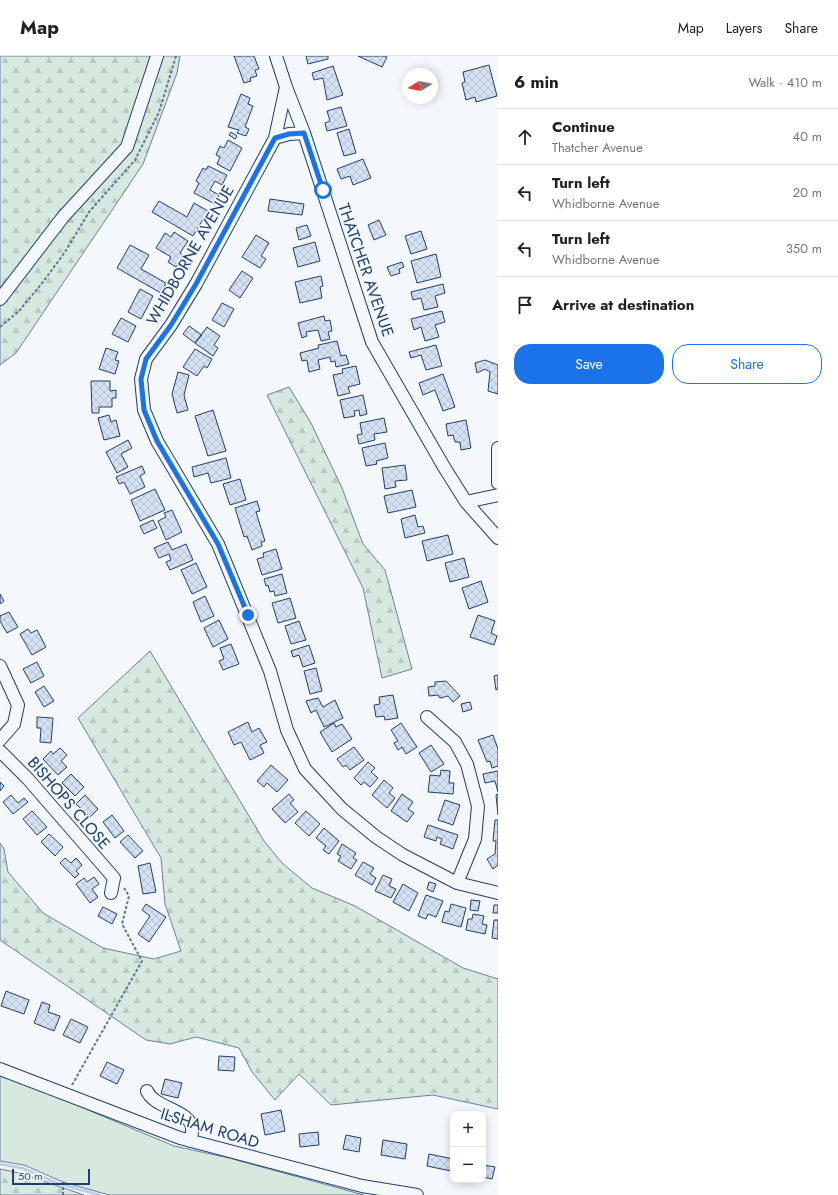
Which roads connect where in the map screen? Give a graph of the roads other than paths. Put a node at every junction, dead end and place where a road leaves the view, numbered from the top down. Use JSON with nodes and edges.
{"nodes":[{"id":1,"x":157,"y":56,"type":"edge"},
{"id":2,"x":276,"y":56,"type":"edge"},
{"id":3,"x":286,"y":87,"type":"junction"},
{"id":4,"x":304,"y":133,"type":"junction"},
{"id":5,"x":275,"y":138,"type":"junction"},
{"id":6,"x":0,"y":299,"type":"edge"},
{"id":7,"x":498,"y":448,"type":"edge"},
{"id":8,"x":498,"y":482,"type":"edge"},
{"id":9,"x":498,"y":494,"type":"edge"},
{"id":10,"x":466,"y":502,"type":"junction"},
{"id":11,"x":498,"y":538,"type":"edge"},
{"id":12,"x":0,"y":666,"type":"edge"},
{"id":13,"x":427,"y":716,"type":"dead end"},
{"id":14,"x":0,"y":740,"type":"edge"},
{"id":15,"x":0,"y":751,"type":"edge"},
{"id":16,"x":457,"y":883,"type":"junction"},
{"id":17,"x":111,"y":893,"type":"dead end"},
{"id":18,"x":498,"y":893,"type":"edge"},
{"id":19,"x":0,"y":1069,"type":"edge"},
{"id":20,"x":147,"y":1091,"type":"dead end"},
{"id":21,"x":190,"y":1141,"type":"junction"},
{"id":22,"x":417,"y":1195,"type":"edge"}],
"edges":[{"from":1,"to":6,"type":"street"},
{"from":2,"to":3,"type":"street","name":"THATCHER AVENUE"},
{"from":3,"to":4,"type":"street","name":"THATCHER AVENUE"},
{"from":3,"to":5,"type":"street","name":"WHIDBORNE AVENUE"},
{"from":4,"to":5,"type":"street"},
{"from":4,"to":10,"type":"street","name":"THATCHER AVENUE"},
{"from":5,"to":16,"type":"street","name":"WHIDBORNE AVENUE"},
{"from":7,"to":8,"type":"street"},
{"from":9,"to":10,"type":"street"},
{"from":10,"to":11,"type":"street","name":"THATCHER AVENUE"},
{"from":12,"to":14,"type":"street"},
{"from":13,"to":16,"type":"street"},
{"from":15,"to":17,"type":"street","name":"BISHOPS CLOSE"},
{"from":16,"to":18,"type":"street","name":"WHIDBORNE AVENUE"},
{"from":19,"to":21,"type":"street","name":"ILSHAM ROAD"},
{"from":20,"to":21,"type":"street"},
{"from":21,"to":22,"type":"street","name":"ILSHAM ROAD"}]}
